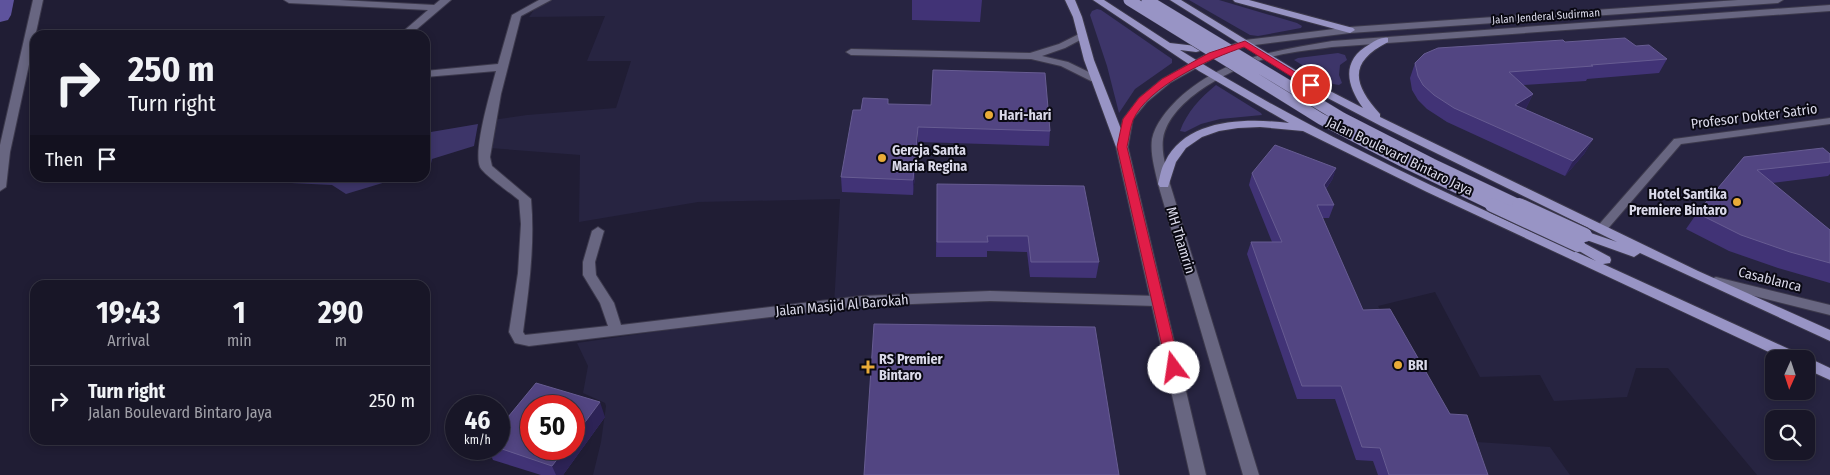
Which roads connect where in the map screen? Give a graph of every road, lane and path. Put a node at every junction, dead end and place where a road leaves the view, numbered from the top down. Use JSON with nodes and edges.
{"nodes":[{"id":1,"x":38,"y":0,"type":"edge"},
{"id":2,"x":289,"y":0,"type":"edge"},
{"id":3,"x":446,"y":0,"type":"edge"},
{"id":4,"x":546,"y":0,"type":"edge"},
{"id":5,"x":1070,"y":0,"type":"edge"},
{"id":6,"x":1098,"y":0,"type":"edge"},
{"id":7,"x":1129,"y":0,"type":"edge"},
{"id":8,"x":1147,"y":0,"type":"edge"},
{"id":9,"x":1175,"y":0,"type":"edge"},
{"id":10,"x":1238,"y":0,"type":"edge"},
{"id":11,"x":1780,"y":0,"type":"edge"},
{"id":12,"x":1802,"y":0,"type":"edge"},
{"id":13,"x":436,"y":8,"type":"junction"},
{"id":14,"x":1830,"y":8,"type":"edge"},
{"id":15,"x":1818,"y":9,"type":"junction"},
{"id":16,"x":1798,"y":10,"type":"junction"},
{"id":17,"x":1214,"y":24,"type":"junction"},
{"id":18,"x":31,"y":30,"type":"edge"},
{"id":19,"x":410,"y":30,"type":"edge"},
{"id":20,"x":1350,"y":30,"type":"junction"},
{"id":21,"x":30,"y":36,"type":"edge"},
{"id":22,"x":1081,"y":36,"type":"junction"},
{"id":23,"x":1158,"y":40,"type":"junction"},
{"id":24,"x":1385,"y":40,"type":"junction"},
{"id":25,"x":1245,"y":44,"type":"junction"},
{"id":26,"x":851,"y":52,"type":"dead end"},
{"id":27,"x":1265,"y":55,"type":"junction"},
{"id":28,"x":1031,"y":56,"type":"junction"},
{"id":29,"x":1195,"y":63,"type":"junction"},
{"id":30,"x":504,"y":67,"type":"junction"},
{"id":31,"x":430,"y":74,"type":"edge"},
{"id":32,"x":1216,"y":77,"type":"junction"},
{"id":33,"x":1298,"y":77,"type":"junction"},
{"id":34,"x":1095,"y":79,"type":"junction"},
{"id":35,"x":1257,"y":100,"type":"junction"},
{"id":36,"x":1830,"y":121,"type":"edge"},
{"id":37,"x":1384,"y":124,"type":"junction"},
{"id":38,"x":1309,"y":129,"type":"junction"},
{"id":39,"x":1122,"y":147,"type":"junction"},
{"id":40,"x":1164,"y":184,"type":"junction"},
{"id":41,"x":0,"y":188,"type":"edge"},
{"id":42,"x":1601,"y":229,"type":"junction"},
{"id":43,"x":598,"y":231,"type":"dead end"},
{"id":44,"x":1581,"y":240,"type":"junction"},
{"id":45,"x":1698,"y":276,"type":"junction"},
{"id":46,"x":1156,"y":301,"type":"junction"},
{"id":47,"x":1676,"y":301,"type":"junction"},
{"id":48,"x":1830,"y":310,"type":"edge"},
{"id":49,"x":616,"y":330,"type":"junction"},
{"id":50,"x":1830,"y":336,"type":"edge"},
{"id":51,"x":1778,"y":350,"type":"edge"},
{"id":52,"x":1815,"y":367,"type":"edge"},
{"id":53,"x":1830,"y":374,"type":"edge"},
{"id":54,"x":1198,"y":475,"type":"edge"},
{"id":55,"x":1251,"y":475,"type":"edge"}],
"edges":[{"from":1,"to":18,"type":"main road"},
{"from":2,"to":13,"type":"main road"},
{"from":3,"to":13,"type":"main road"},
{"from":4,"to":30,"type":"main road"},
{"from":5,"to":22,"type":"main road"},
{"from":6,"to":23,"type":"main road","name":"Jalan Boulevard Bintaro Jaya"},
{"from":7,"to":44,"type":"main road","name":"Jalan Boulevard Bintaro Jaya","bridge":true},
{"from":8,"to":44,"type":"main road","name":"Jalan Boulevard Bintaro Jaya","bridge":true},
{"from":9,"to":17,"type":"main road","name":"Jalan Boulevard Bintaro Jaya"},
{"from":10,"to":20,"type":"main road"},
{"from":11,"to":16,"type":"main road"},
{"from":11,"to":20,"type":"main road","name":"Jalan Jenderal Sudirman"},
{"from":12,"to":15,"type":"main road"},
{"from":13,"to":19,"type":"main road"},
{"from":14,"to":15,"type":"main road","name":"Jalan Jenderal Sudirman"},
{"from":15,"to":16,"type":"main road","name":"Jalan Jenderal Sudirman"},
{"from":16,"to":24,"type":"main road","name":"Jalan Jenderal Sudirman"},
{"from":17,"to":23,"type":"main road"},
{"from":17,"to":25,"type":"main road","name":"Jalan Boulevard Bintaro Jaya"},
{"from":20,"to":25,"type":"main road","name":"Jalan Jenderal Sudirman"},
{"from":21,"to":41,"type":"main road"},
{"from":22,"to":28,"type":"main road"},
{"from":22,"to":34,"type":"main road"},
{"from":23,"to":29,"type":"main road","name":"Jalan Boulevard Bintaro Jaya"},
{"from":24,"to":27,"type":"main road","name":"Jalan Jenderal Sudirman"},
{"from":24,"to":37,"type":"main road"},
{"from":25,"to":27,"type":"main road","name":"Jalan Boulevard Bintaro Jaya"},
{"from":25,"to":29,"type":"main road"},
{"from":26,"to":28,"type":"main road"},
{"from":27,"to":32,"type":"main road","name":"MH Thamrin"},
{"from":27,"to":33,"type":"main road","name":"Jalan Boulevard Bintaro Jaya"},
{"from":28,"to":34,"type":"main road"},
{"from":29,"to":32,"type":"main road","name":"Jalan Boulevard Bintaro Jaya"},
{"from":29,"to":39,"type":"main road"},
{"from":30,"to":31,"type":"main road"},
{"from":30,"to":49,"type":"main road","name":"Jalan Masjid Al Barokah"},
{"from":32,"to":35,"type":"main road","name":"Jalan Boulevard Bintaro Jaya"},
{"from":32,"to":40,"type":"main road","name":"MH Thamrin"},
{"from":33,"to":35,"type":"main road"},
{"from":33,"to":37,"type":"main road","name":"Jalan Boulevard Bintaro Jaya"},
{"from":34,"to":39,"type":"main road"},
{"from":35,"to":38,"type":"main road","name":"Jalan Boulevard Bintaro Jaya"},
{"from":36,"to":42,"type":"main road","name":"Profesor Dokter Satrio"},
{"from":37,"to":42,"type":"main road","name":"Jalan Boulevard Bintaro Jaya"},
{"from":38,"to":40,"type":"main road"},
{"from":38,"to":47,"type":"main road","name":"Jalan Boulevard Bintaro Jaya"},
{"from":39,"to":46,"type":"main road"},
{"from":40,"to":55,"type":"main road","name":"MH Thamrin"},
{"from":42,"to":45,"type":"main road","name":"Jalan Boulevard Bintaro Jaya"},
{"from":43,"to":49,"type":"main road"},
{"from":44,"to":45,"type":"main road","name":"Jalan Boulevard Bintaro Jaya"},
{"from":44,"to":47,"type":"main road","name":"Jalan Boulevard Bintaro Jaya"},
{"from":45,"to":48,"type":"main road","name":"Casablanca"},
{"from":45,"to":50,"type":"main road","name":"Jalan Boulevard Bintaro Jaya"},
{"from":46,"to":49,"type":"main road","name":"Jalan Masjid Al Barokah"},
{"from":46,"to":54,"type":"main road"},
{"from":47,"to":51,"type":"main road","name":"Jalan Boulevard Bintaro Jaya"},
{"from":52,"to":53,"type":"main road"}]}
